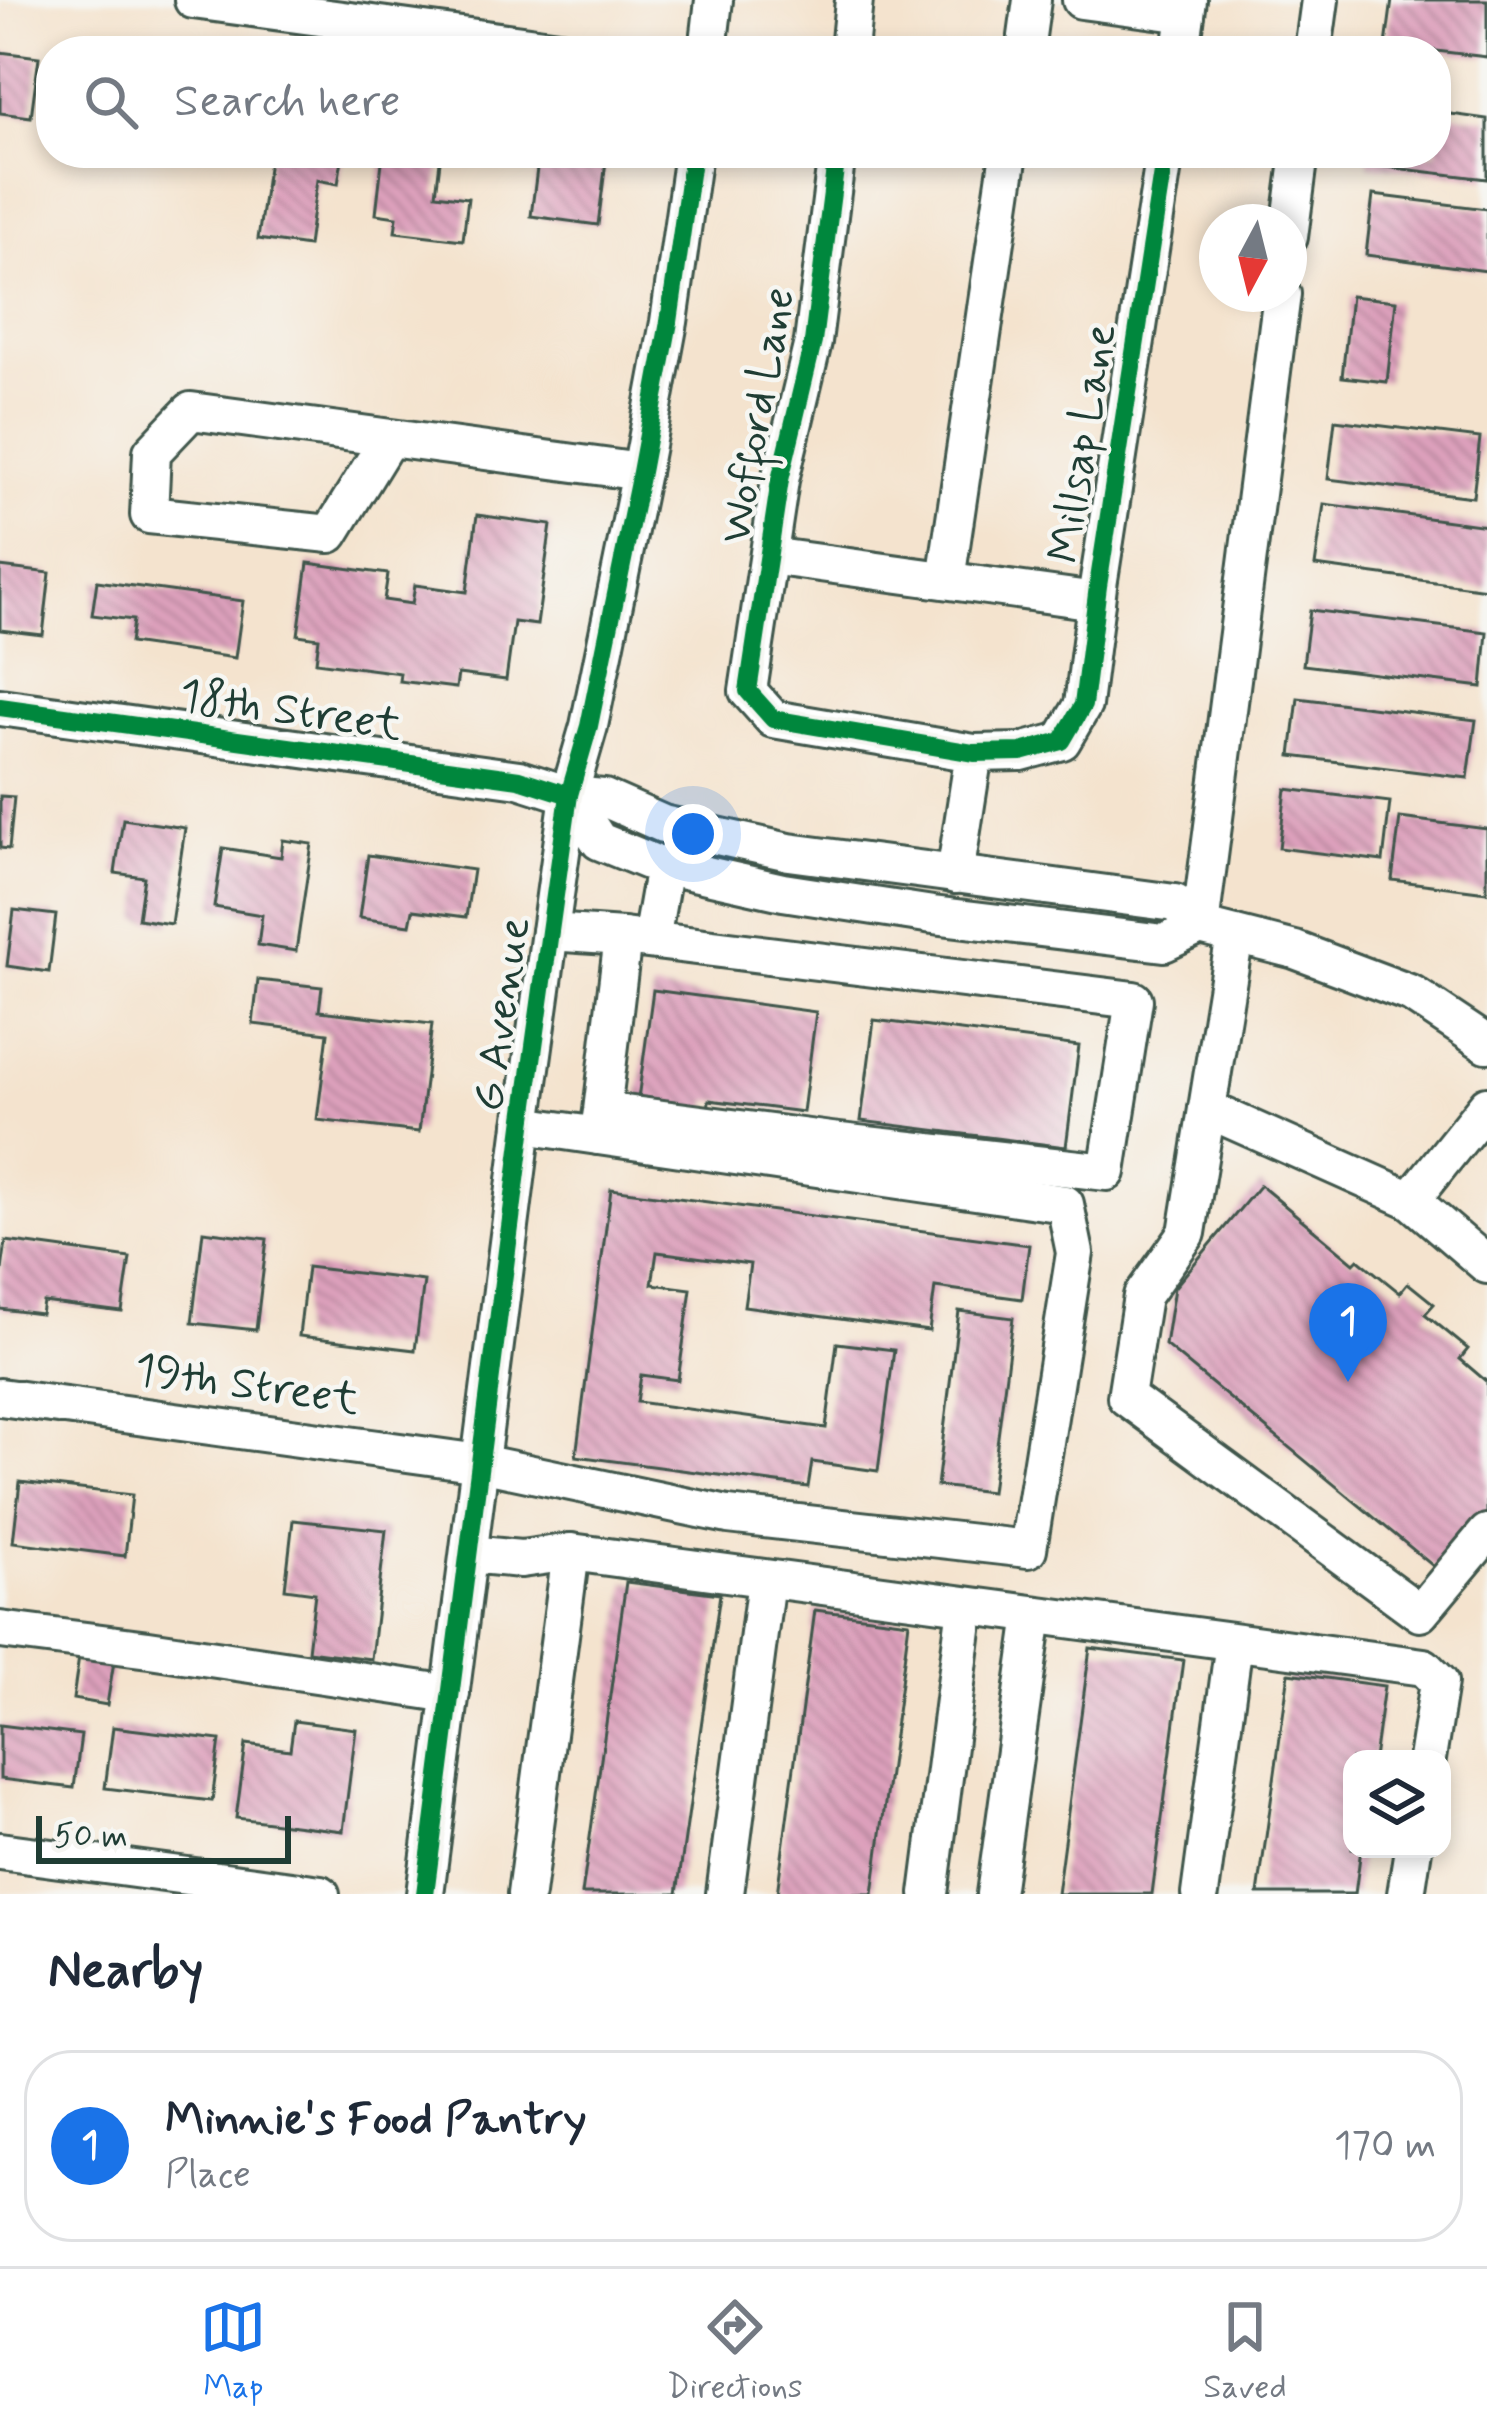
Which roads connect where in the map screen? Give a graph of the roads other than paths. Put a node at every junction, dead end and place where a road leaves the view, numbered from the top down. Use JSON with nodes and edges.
{"nodes":[{"id":1,"x":193,"y":0,"type":"edge"},
{"id":2,"x":714,"y":0,"type":"edge"},
{"id":3,"x":854,"y":0,"type":"edge"},
{"id":4,"x":1032,"y":0,"type":"edge"},
{"id":5,"x":1081,"y":0,"type":"edge"},
{"id":6,"x":1320,"y":0,"type":"edge"},
{"id":7,"x":1187,"y":7,"type":"edge"},
{"id":8,"x":327,"y":9,"type":"edge"},
{"id":9,"x":485,"y":36,"type":"edge"},
{"id":10,"x":710,"y":36,"type":"edge"},
{"id":11,"x":850,"y":36,"type":"edge"},
{"id":12,"x":1026,"y":36,"type":"edge"},
{"id":13,"x":1315,"y":36,"type":"edge"},
{"id":14,"x":691,"y":168,"type":"edge"},
{"id":15,"x":835,"y":168,"type":"edge"},
{"id":16,"x":1008,"y":168,"type":"edge"},
{"id":17,"x":1163,"y":168,"type":"edge"},
{"id":18,"x":1298,"y":168,"type":"edge"},
{"id":19,"x":1293,"y":204,"type":"edge"},
{"id":20,"x":1280,"y":312,"type":"edge"},
{"id":21,"x":389,"y":438,"type":"junction"},
{"id":22,"x":640,"y":472,"type":"junction"},
{"id":23,"x":769,"y":556,"type":"junction"},
{"id":24,"x":946,"y":580,"type":"junction"},
{"id":25,"x":1096,"y":601,"type":"junction"},
{"id":26,"x":0,"y":707,"type":"edge"},
{"id":27,"x":974,"y":753,"type":"junction"},
{"id":28,"x":568,"y":795,"type":"junction"},
{"id":29,"x":664,"y":866,"type":"junction"},
{"id":30,"x":956,"y":875,"type":"junction"},
{"id":31,"x":881,"y":908,"type":"junction"},
{"id":32,"x":1217,"y":931,"type":"junction"},
{"id":33,"x":550,"y":932,"type":"junction"},
{"id":34,"x":637,"y":939,"type":"junction"},
{"id":35,"x":1142,"y":940,"type":"junction"},
{"id":36,"x":874,"y":968,"type":"junction"},
{"id":37,"x":1134,"y":1000,"type":"junction"},
{"id":38,"x":1487,"y":1044,"type":"edge"},
{"id":39,"x":1207,"y":1109,"type":"junction"},
{"id":40,"x":600,"y":1124,"type":"junction"},
{"id":41,"x":1481,"y":1124,"type":"edge"},
{"id":42,"x":523,"y":1125,"type":"junction"},
{"id":43,"x":1411,"y":1200,"type":"junction"},
{"id":44,"x":1487,"y":1265,"type":"edge"},
{"id":45,"x":0,"y":1397,"type":"edge"},
{"id":46,"x":480,"y":1463,"type":"junction"},
{"id":47,"x":1486,"y":1534,"type":"edge"},
{"id":48,"x":571,"y":1552,"type":"junction"},
{"id":49,"x":469,"y":1554,"type":"junction"},
{"id":50,"x":766,"y":1580,"type":"junction"},
{"id":51,"x":966,"y":1606,"type":"junction"},
{"id":52,"x":1034,"y":1615,"type":"junction"},
{"id":53,"x":0,"y":1630,"type":"edge"},
{"id":54,"x":1234,"y":1642,"type":"junction"},
{"id":55,"x":451,"y":1694,"type":"junction"},
{"id":56,"x":1428,"y":1750,"type":"edge"},
{"id":57,"x":0,"y":1851,"type":"edge"},
{"id":58,"x":1412,"y":1858,"type":"edge"},
{"id":59,"x":321,"y":1894,"type":"edge"},
{"id":60,"x":425,"y":1894,"type":"edge"},
{"id":61,"x":526,"y":1894,"type":"edge"},
{"id":62,"x":725,"y":1894,"type":"edge"},
{"id":63,"x":929,"y":1894,"type":"edge"},
{"id":64,"x":994,"y":1894,"type":"edge"},
{"id":65,"x":1200,"y":1894,"type":"edge"},
{"id":66,"x":1406,"y":1894,"type":"edge"}],
"edges":[{"from":1,"to":8,"type":"street"},
{"from":2,"to":10,"type":"street"},
{"from":3,"to":11,"type":"street"},
{"from":4,"to":12,"type":"street"},
{"from":5,"to":7,"type":"street"},
{"from":6,"to":13,"type":"street"},
{"from":8,"to":9,"type":"street"},
{"from":14,"to":22,"type":"street","name":"G Avenue"},
{"from":15,"to":23,"type":"street","name":"Wofford Lane"},
{"from":16,"to":24,"type":"street"},
{"from":17,"to":25,"type":"street","name":"Millsap Lane"},
{"from":18,"to":19,"type":"street"},
{"from":20,"to":32,"type":"street"},
{"from":21,"to":21,"type":"street"},
{"from":21,"to":22,"type":"street"},
{"from":22,"to":28,"type":"street","name":"G Avenue"},
{"from":23,"to":24,"type":"street"},
{"from":23,"to":27,"type":"street","name":"Wofford Lane"},
{"from":24,"to":25,"type":"street"},
{"from":25,"to":27,"type":"street","name":"Millsap Lane"},
{"from":26,"to":28,"type":"street","name":"18th Street"},
{"from":27,"to":30,"type":"street"},
{"from":28,"to":29,"type":"street","name":"18th Street"},
{"from":28,"to":30,"type":"street","name":"18th Street"},
{"from":28,"to":33,"type":"street","name":"G Avenue"},
{"from":29,"to":31,"type":"street","name":"18th Street"},
{"from":29,"to":34,"type":"street"},
{"from":30,"to":32,"type":"street","name":"18th Street"},
{"from":31,"to":35,"type":"street","name":"18th Street"},
{"from":31,"to":36,"type":"street"},
{"from":32,"to":35,"type":"street","name":"18th Street"},
{"from":32,"to":38,"type":"street","name":"18th Street"},
{"from":32,"to":39,"type":"street"},
{"from":33,"to":34,"type":"street"},
{"from":33,"to":42,"type":"street","name":"G Avenue"},
{"from":34,"to":36,"type":"street"},
{"from":34,"to":40,"type":"street"},
{"from":35,"to":37,"type":"street"},
{"from":36,"to":37,"type":"street"},
{"from":37,"to":40,"type":"street"},
{"from":39,"to":43,"type":"street"},
{"from":39,"to":47,"type":"street"},
{"from":40,"to":42,"type":"street"},
{"from":40,"to":46,"type":"street","name":"19th Street"},
{"from":41,"to":43,"type":"street"},
{"from":42,"to":46,"type":"street","name":"G Avenue"},
{"from":43,"to":44,"type":"street"},
{"from":45,"to":46,"type":"street","name":"19th Street"},
{"from":46,"to":49,"type":"street","name":"G Avenue"},
{"from":48,"to":49,"type":"street"},
{"from":48,"to":50,"type":"street"},
{"from":48,"to":61,"type":"street"},
{"from":49,"to":55,"type":"street","name":"G Avenue"},
{"from":50,"to":51,"type":"street"},
{"from":50,"to":62,"type":"street"},
{"from":51,"to":52,"type":"street"},
{"from":51,"to":63,"type":"street"},
{"from":52,"to":54,"type":"street"},
{"from":52,"to":64,"type":"street"},
{"from":53,"to":55,"type":"street"},
{"from":54,"to":56,"type":"street"},
{"from":54,"to":65,"type":"street"},
{"from":55,"to":60,"type":"street","name":"G Avenue"},
{"from":57,"to":59,"type":"street"},
{"from":58,"to":66,"type":"street"}]}
